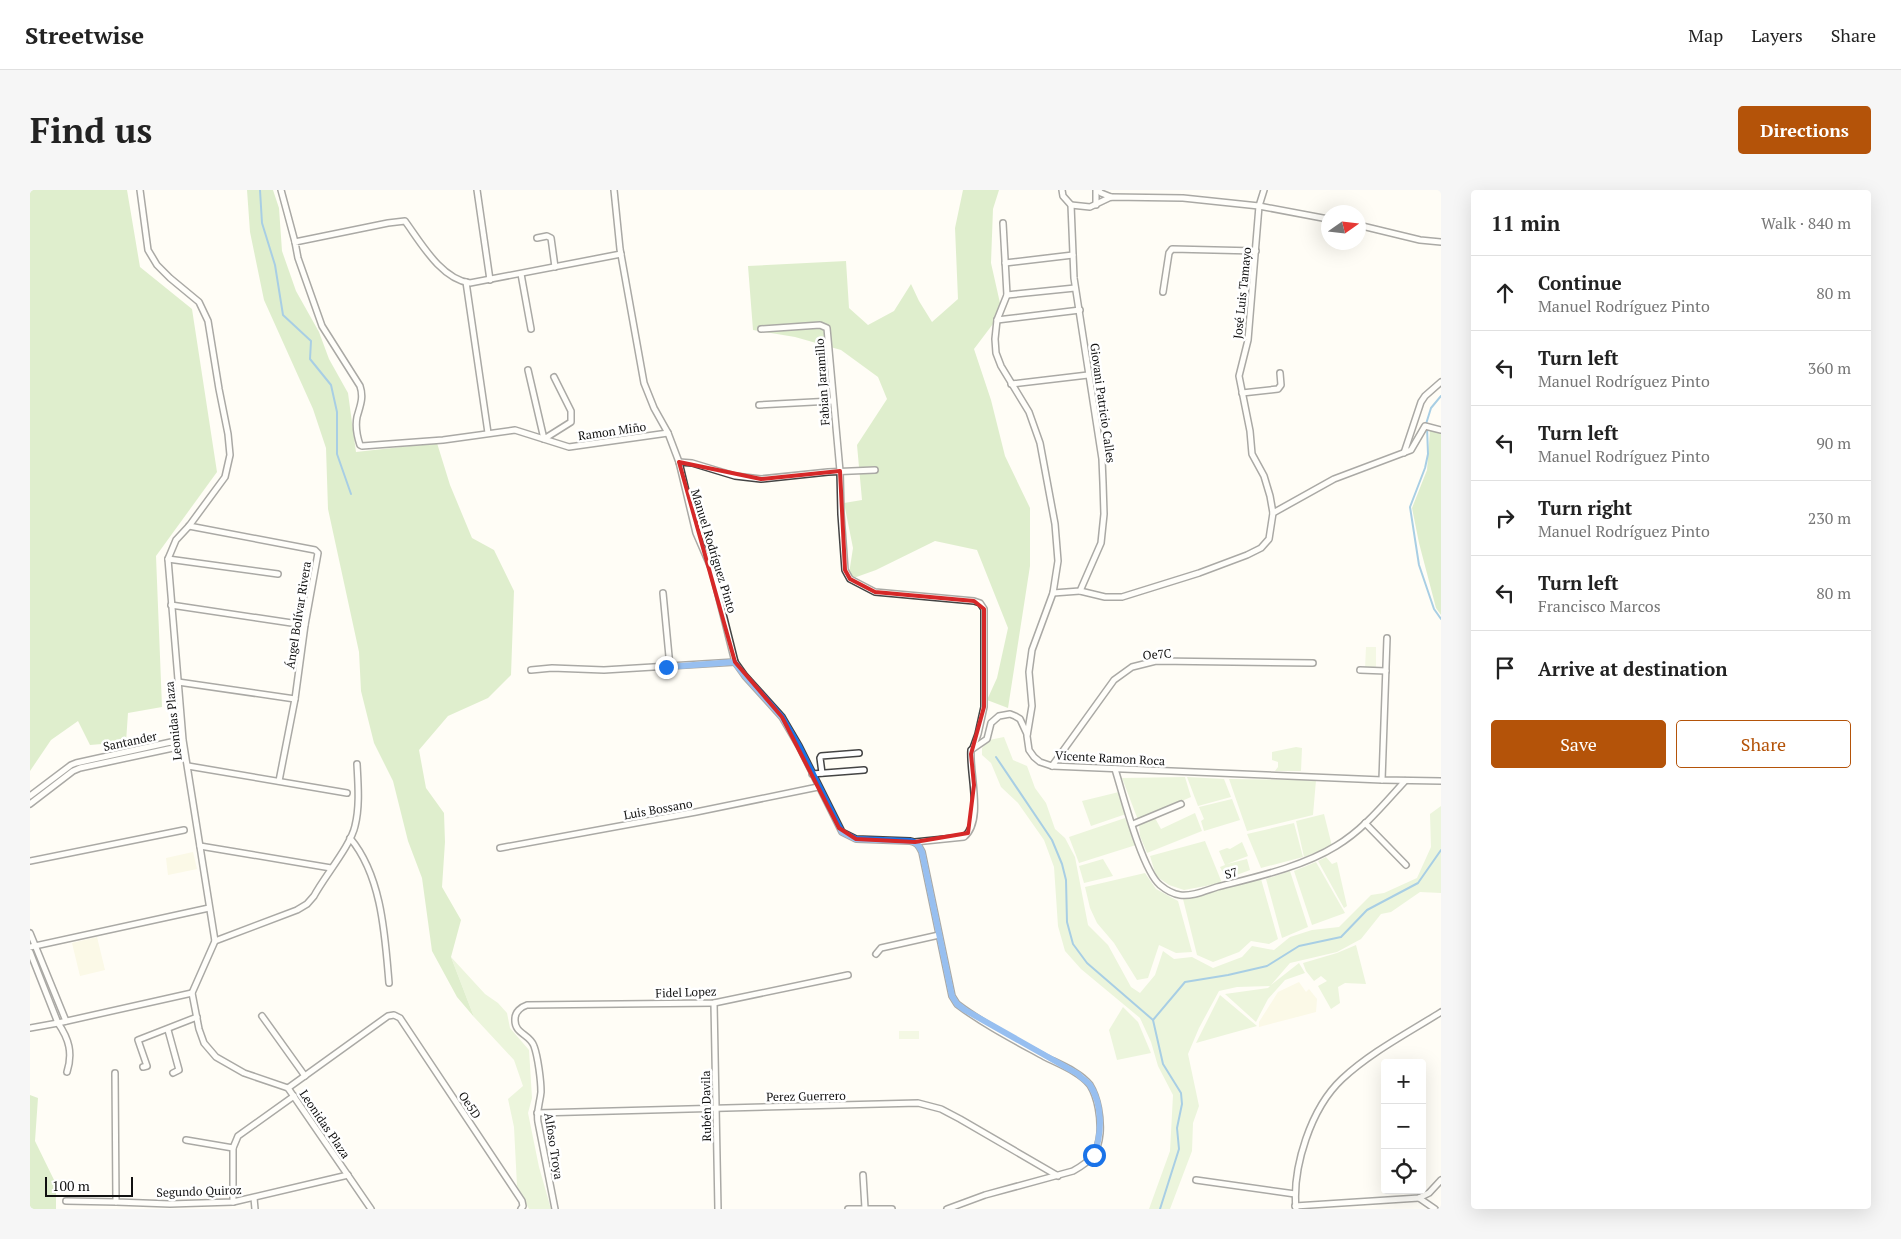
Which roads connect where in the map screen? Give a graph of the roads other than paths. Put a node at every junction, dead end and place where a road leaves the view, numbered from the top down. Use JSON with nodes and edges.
{"nodes":[{"id":1,"x":140,"y":190,"type":"edge"},
{"id":2,"x":281,"y":190,"type":"edge"},
{"id":3,"x":477,"y":190,"type":"edge"},
{"id":4,"x":614,"y":190,"type":"edge"},
{"id":5,"x":1062,"y":190,"type":"edge"},
{"id":6,"x":1097,"y":190,"type":"edge"},
{"id":7,"x":1264,"y":190,"type":"edge"},
{"id":8,"x":1112,"y":197,"type":"junction"},
{"id":9,"x":1071,"y":204,"type":"junction"},
{"id":10,"x":1096,"y":205,"type":"junction"},
{"id":11,"x":1260,"y":206,"type":"junction"},
{"id":12,"x":1321,"y":218,"type":"edge"},
{"id":13,"x":1003,"y":223,"type":"dead end"},
{"id":14,"x":1366,"y":228,"type":"edge"},
{"id":15,"x":536,"y":238,"type":"dead end"},
{"id":16,"x":295,"y":242,"type":"junction"},
{"id":17,"x":1441,"y":242,"type":"edge"},
{"id":18,"x":1256,"y":251,"type":"junction"},
{"id":19,"x":620,"y":254,"type":"junction"},
{"id":20,"x":1073,"y":255,"type":"junction"},
{"id":21,"x":1005,"y":263,"type":"junction"},
{"id":22,"x":555,"y":268,"type":"junction"},
{"id":23,"x":520,"y":274,"type":"junction"},
{"id":24,"x":490,"y":280,"type":"junction"},
{"id":25,"x":466,"y":282,"type":"junction"},
{"id":26,"x":1075,"y":288,"type":"junction"},
{"id":27,"x":1163,"y":292,"type":"dead end"},
{"id":28,"x":1007,"y":295,"type":"junction"},
{"id":29,"x":1080,"y":310,"type":"junction"},
{"id":30,"x":998,"y":320,"type":"junction"},
{"id":31,"x":531,"y":329,"type":"dead end"},
{"id":32,"x":761,"y":329,"type":"dead end"},
{"id":33,"x":528,"y":370,"type":"dead end"},
{"id":34,"x":1280,"y":373,"type":"dead end"},
{"id":35,"x":1088,"y":375,"type":"junction"},
{"id":36,"x":554,"y":377,"type":"dead end"},
{"id":37,"x":1441,"y":382,"type":"edge"},
{"id":38,"x":1011,"y":384,"type":"junction"},
{"id":39,"x":1242,"y":393,"type":"junction"},
{"id":40,"x":832,"y":401,"type":"junction"},
{"id":41,"x":759,"y":405,"type":"dead end"},
{"id":42,"x":1441,"y":430,"type":"edge"},
{"id":43,"x":488,"y":433,"type":"junction"},
{"id":44,"x":668,"y":433,"type":"junction"},
{"id":45,"x":544,"y":439,"type":"junction"},
{"id":46,"x":1404,"y":453,"type":"junction"},
{"id":47,"x":679,"y":462,"type":"junction"},
{"id":48,"x":875,"y":470,"type":"dead end"},
{"id":49,"x":840,"y":471,"type":"junction"},
{"id":50,"x":1273,"y":513,"type":"junction"},
{"id":51,"x":189,"y":526,"type":"junction"},
{"id":52,"x":168,"y":559,"type":"junction"},
{"id":53,"x":278,"y":574,"type":"dead end"},
{"id":54,"x":1080,"y":591,"type":"junction"},
{"id":55,"x":663,"y":593,"type":"dead end"},
{"id":56,"x":1053,"y":593,"type":"junction"},
{"id":57,"x":171,"y":605,"type":"junction"},
{"id":58,"x":305,"y":625,"type":"junction"},
{"id":59,"x":1388,"y":638,"type":"dead end"},
{"id":60,"x":734,"y":662,"type":"junction"},
{"id":61,"x":1313,"y":663,"type":"dead end"},
{"id":62,"x":670,"y":667,"type":"junction"},
{"id":63,"x":531,"y":670,"type":"dead end"},
{"id":64,"x":1360,"y":670,"type":"dead end"},
{"id":65,"x":1386,"y":671,"type":"junction"},
{"id":66,"x":178,"y":682,"type":"junction"},
{"id":67,"x":295,"y":699,"type":"junction"},
{"id":68,"x":1027,"y":736,"type":"junction"},
{"id":69,"x":973,"y":748,"type":"junction"},
{"id":70,"x":859,"y":753,"type":"dead end"},
{"id":71,"x":357,"y":764,"type":"dead end"},
{"id":72,"x":188,"y":766,"type":"junction"},
{"id":73,"x":1052,"y":766,"type":"junction"},
{"id":74,"x":1115,"y":769,"type":"junction"},
{"id":75,"x":864,"y":770,"type":"dead end"},
{"id":76,"x":822,"y":773,"type":"junction"},
{"id":77,"x":812,"y":774,"type":"junction"},
{"id":78,"x":1382,"y":780,"type":"junction"},
{"id":79,"x":1405,"y":781,"type":"junction"},
{"id":80,"x":1441,"y":781,"type":"edge"},
{"id":81,"x":279,"y":782,"type":"junction"},
{"id":82,"x":818,"y":786,"type":"junction"},
{"id":83,"x":347,"y":793,"type":"dead end"},
{"id":84,"x":30,"y":796,"type":"edge"},
{"id":85,"x":30,"y":804,"type":"edge"},
{"id":86,"x":1181,"y":804,"type":"dead end"},
{"id":87,"x":1365,"y":823,"type":"junction"},
{"id":88,"x":1133,"y":824,"type":"junction"},
{"id":89,"x":184,"y":830,"type":"dead end"},
{"id":90,"x":350,"y":838,"type":"junction"},
{"id":91,"x":915,"y":842,"type":"junction"},
{"id":92,"x":200,"y":846,"type":"junction"},
{"id":93,"x":500,"y":848,"type":"dead end"},
{"id":94,"x":30,"y":861,"type":"edge"},
{"id":95,"x":1406,"y":865,"type":"dead end"},
{"id":96,"x":331,"y":868,"type":"junction"},
{"id":97,"x":209,"y":908,"type":"junction"},
{"id":98,"x":30,"y":933,"type":"edge"},
{"id":99,"x":940,"y":935,"type":"junction"},
{"id":100,"x":214,"y":941,"type":"junction"},
{"id":101,"x":33,"y":946,"type":"edge"},
{"id":102,"x":30,"y":952,"type":"edge"},
{"id":103,"x":876,"y":954,"type":"dead end"},
{"id":104,"x":848,"y":974,"type":"dead end"},
{"id":105,"x":389,"y":983,"type":"dead end"},
{"id":106,"x":192,"y":994,"type":"junction"},
{"id":107,"x":714,"y":1003,"type":"junction"},
{"id":108,"x":522,"y":1006,"type":"joint"},
{"id":109,"x":1441,"y":1012,"type":"edge"},
{"id":110,"x":262,"y":1016,"type":"dead end"},
{"id":111,"x":197,"y":1017,"type":"junction"},
{"id":112,"x":66,"y":1021,"type":"junction"},
{"id":113,"x":58,"y":1023,"type":"junction"},
{"id":114,"x":30,"y":1028,"type":"edge"},
{"id":115,"x":168,"y":1030,"type":"junction"},
{"id":116,"x":143,"y":1067,"type":"dead end"},
{"id":117,"x":67,"y":1072,"type":"dead end"},
{"id":118,"x":115,"y":1073,"type":"dead end"},
{"id":119,"x":174,"y":1073,"type":"dead end"},
{"id":120,"x":306,"y":1076,"type":"junction"},
{"id":121,"x":288,"y":1088,"type":"junction"},
{"id":122,"x":294,"y":1096,"type":"junction"},
{"id":123,"x":716,"y":1108,"type":"junction"},
{"id":124,"x":537,"y":1113,"type":"junction"},
{"id":125,"x":186,"y":1140,"type":"dead end"},
{"id":126,"x":233,"y":1148,"type":"junction"},
{"id":127,"x":348,"y":1175,"type":"junction"},
{"id":128,"x":863,"y":1175,"type":"dead end"},
{"id":129,"x":1058,"y":1176,"type":"junction"},
{"id":130,"x":1196,"y":1180,"type":"dead end"},
{"id":131,"x":1441,"y":1180,"type":"edge"},
{"id":132,"x":1295,"y":1194,"type":"junction"},
{"id":133,"x":254,"y":1198,"type":"junction"},
{"id":134,"x":1418,"y":1198,"type":"junction"},
{"id":135,"x":66,"y":1201,"type":"dead end"},
{"id":136,"x":104,"y":1202,"type":"junction"},
{"id":137,"x":116,"y":1202,"type":"junction"},
{"id":138,"x":233,"y":1202,"type":"junction"},
{"id":139,"x":170,"y":1207,"type":"edge"},
{"id":140,"x":865,"y":1208,"type":"edge"},
{"id":141,"x":1296,"y":1208,"type":"edge"},
{"id":142,"x":105,"y":1209,"type":"edge"},
{"id":143,"x":254,"y":1209,"type":"edge"},
{"id":144,"x":371,"y":1209,"type":"edge"},
{"id":145,"x":521,"y":1209,"type":"edge"},
{"id":146,"x":555,"y":1209,"type":"edge"},
{"id":147,"x":718,"y":1209,"type":"edge"},
{"id":148,"x":848,"y":1209,"type":"edge"},
{"id":149,"x":892,"y":1209,"type":"edge"},
{"id":150,"x":946,"y":1209,"type":"edge"},
{"id":151,"x":1435,"y":1209,"type":"edge"}],
"edges":[{"from":1,"to":51,"type":"street"},
{"from":2,"to":16,"type":"street"},
{"from":3,"to":24,"type":"street"},
{"from":4,"to":19,"type":"street","name":"Manuel Rodríguez Pinto"},
{"from":5,"to":9,"type":"street"},
{"from":6,"to":8,"type":"street"},
{"from":6,"to":10,"type":"street"},
{"from":7,"to":11,"type":"street","name":"José Luis Tamayo"},
{"from":8,"to":10,"type":"street"},
{"from":8,"to":11,"type":"street"},
{"from":9,"to":10,"type":"street"},
{"from":9,"to":20,"type":"street","name":"Giovani Patricio Calles"},
{"from":11,"to":12,"type":"street"},
{"from":11,"to":18,"type":"street","name":"José Luis Tamayo"},
{"from":13,"to":21,"type":"street"},
{"from":14,"to":17,"type":"street"},
{"from":15,"to":22,"type":"street"},
{"from":16,"to":25,"type":"street"},
{"from":16,"to":43,"type":"street","name":"Ramon Miño"},
{"from":18,"to":27,"type":"street"},
{"from":18,"to":39,"type":"street","name":"José Luis Tamayo"},
{"from":19,"to":22,"type":"street"},
{"from":19,"to":44,"type":"street","name":"Manuel Rodríguez Pinto"},
{"from":20,"to":21,"type":"street"},
{"from":20,"to":26,"type":"street","name":"Giovani Patricio Calles"},
{"from":21,"to":28,"type":"street"},
{"from":22,"to":23,"type":"street"},
{"from":23,"to":24,"type":"street"},
{"from":23,"to":31,"type":"street"},
{"from":24,"to":25,"type":"street"},
{"from":25,"to":43,"type":"street"},
{"from":26,"to":28,"type":"street"},
{"from":26,"to":29,"type":"street","name":"Giovani Patricio Calles"},
{"from":28,"to":30,"type":"street"},
{"from":29,"to":30,"type":"street"},
{"from":29,"to":35,"type":"street","name":"Giovani Patricio Calles"},
{"from":30,"to":38,"type":"street"},
{"from":32,"to":40,"type":"street","name":"Fabian Jaramillo"},
{"from":33,"to":45,"type":"street"},
{"from":34,"to":39,"type":"street"},
{"from":35,"to":38,"type":"street"},
{"from":35,"to":54,"type":"street","name":"Giovani Patricio Calles"},
{"from":36,"to":45,"type":"street"},
{"from":37,"to":46,"type":"street"},
{"from":38,"to":56,"type":"street"},
{"from":39,"to":50,"type":"street","name":"José Luis Tamayo"},
{"from":40,"to":41,"type":"street"},
{"from":40,"to":49,"type":"street","name":"Fabian Jaramillo"},
{"from":42,"to":46,"type":"street"},
{"from":43,"to":45,"type":"street","name":"Ramon Miño"},
{"from":44,"to":45,"type":"street","name":"Ramon Miño"},
{"from":44,"to":47,"type":"street","name":"Manuel Rodríguez Pinto"},
{"from":46,"to":50,"type":"street"},
{"from":47,"to":49,"type":"street"},
{"from":47,"to":60,"type":"street","name":"Manuel Rodríguez Pinto"},
{"from":48,"to":49,"type":"street"},
{"from":49,"to":69,"type":"street","name":"Fabian Jaramillo"},
{"from":50,"to":54,"type":"street"},
{"from":51,"to":52,"type":"street"},
{"from":51,"to":58,"type":"street","name":"Ángel Bolívar Rivera"},
{"from":52,"to":53,"type":"street"},
{"from":52,"to":57,"type":"street","name":"Leonidas Plaza"},
{"from":54,"to":56,"type":"street"},
{"from":55,"to":62,"type":"street"},
{"from":56,"to":68,"type":"street"},
{"from":57,"to":58,"type":"street"},
{"from":57,"to":66,"type":"street","name":"Leonidas Plaza"},
{"from":58,"to":67,"type":"street","name":"Ángel Bolívar Rivera"},
{"from":59,"to":65,"type":"street"},
{"from":60,"to":62,"type":"street"},
{"from":60,"to":77,"type":"street","name":"Manuel Rodríguez Pinto"},
{"from":61,"to":73,"type":"street","name":"Oe7C"},
{"from":62,"to":63,"type":"street"},
{"from":64,"to":65,"type":"street"},
{"from":65,"to":78,"type":"street"},
{"from":66,"to":67,"type":"street"},
{"from":66,"to":72,"type":"street","name":"Leonidas Plaza"},
{"from":67,"to":81,"type":"street","name":"Ángel Bolívar Rivera"},
{"from":68,"to":69,"type":"street","name":"Vicente Ramon Roca"},
{"from":68,"to":73,"type":"street","name":"Vicente Ramon Roca"},
{"from":69,"to":91,"type":"street"},
{"from":70,"to":76,"type":"street"},
{"from":71,"to":90,"type":"street"},
{"from":72,"to":81,"type":"street"},
{"from":72,"to":92,"type":"street","name":"Leonidas Plaza"},
{"from":73,"to":74,"type":"street","name":"Vicente Ramon Roca"},
{"from":74,"to":78,"type":"street","name":"Vicente Ramon Roca"},
{"from":74,"to":88,"type":"street","name":"S7"},
{"from":75,"to":76,"type":"street"},
{"from":76,"to":77,"type":"street"},
{"from":77,"to":82,"type":"street","name":"Manuel Rodríguez Pinto"},
{"from":78,"to":79,"type":"street","name":"Vicente Ramon Roca"},
{"from":79,"to":80,"type":"street","name":"Vicente Ramon Roca"},
{"from":79,"to":87,"type":"street","name":"S7"},
{"from":81,"to":83,"type":"street"},
{"from":82,"to":91,"type":"street","name":"Manuel Rodríguez Pinto"},
{"from":82,"to":93,"type":"street","name":"Luis Bossano"},
{"from":84,"to":85,"type":"street","name":"Santander"},
{"from":86,"to":88,"type":"street"},
{"from":87,"to":88,"type":"street","name":"S7"},
{"from":87,"to":95,"type":"street"},
{"from":89,"to":94,"type":"street"},
{"from":90,"to":96,"type":"street"},
{"from":90,"to":105,"type":"street"},
{"from":91,"to":99,"type":"street"},
{"from":92,"to":96,"type":"street"},
{"from":92,"to":97,"type":"street","name":"Leonidas Plaza"},
{"from":96,"to":100,"type":"street"},
{"from":97,"to":100,"type":"street","name":"Leonidas Plaza"},
{"from":97,"to":101,"type":"street"},
{"from":98,"to":101,"type":"street"},
{"from":99,"to":103,"type":"street"},
{"from":99,"to":129,"type":"street"},
{"from":100,"to":106,"type":"street"},
{"from":101,"to":112,"type":"street"},
{"from":102,"to":113,"type":"street"},
{"from":104,"to":107,"type":"street","name":"Fidel Lopez"},
{"from":106,"to":111,"type":"street","name":"Leonidas Plaza"},
{"from":106,"to":112,"type":"street"},
{"from":107,"to":108,"type":"street","name":"Fidel Lopez"},
{"from":107,"to":123,"type":"street","name":"Rubén Davila"},
{"from":108,"to":124,"type":"street","name":"Alfoso Troya"},
{"from":109,"to":132,"type":"street"},
{"from":110,"to":120,"type":"street"},
{"from":111,"to":115,"type":"street"},
{"from":111,"to":121,"type":"street","name":"Leonidas Plaza"},
{"from":112,"to":113,"type":"street"},
{"from":113,"to":114,"type":"street"},
{"from":113,"to":117,"type":"street"},
{"from":115,"to":116,"type":"street"},
{"from":115,"to":119,"type":"street"},
{"from":118,"to":137,"type":"street"},
{"from":120,"to":121,"type":"street"},
{"from":120,"to":145,"type":"street","name":"Oe5D"},
{"from":121,"to":122,"type":"street","name":"Leonidas Plaza"},
{"from":122,"to":126,"type":"street"},
{"from":122,"to":127,"type":"street","name":"Leonidas Plaza"},
{"from":123,"to":124,"type":"street","name":"Perez Guerrero"},
{"from":123,"to":129,"type":"street","name":"Perez Guerrero"},
{"from":123,"to":147,"type":"street","name":"Rubén Davila"},
{"from":124,"to":146,"type":"street","name":"Alfoso Troya"},
{"from":125,"to":126,"type":"street"},
{"from":126,"to":138,"type":"street"},
{"from":127,"to":133,"type":"street","name":"Segundo Quiroz"},
{"from":127,"to":144,"type":"street","name":"Leonidas Plaza"},
{"from":128,"to":140,"type":"street"},
{"from":129,"to":150,"type":"street"},
{"from":130,"to":132,"type":"street"},
{"from":131,"to":134,"type":"street"},
{"from":132,"to":141,"type":"street"},
{"from":133,"to":138,"type":"street","name":"Segundo Quiroz"},
{"from":133,"to":143,"type":"street"},
{"from":134,"to":141,"type":"street"},
{"from":134,"to":151,"type":"street"},
{"from":135,"to":136,"type":"street","name":"Segundo Quiroz"},
{"from":136,"to":137,"type":"street","name":"Segundo Quiroz"},
{"from":136,"to":142,"type":"street"},
{"from":137,"to":139,"type":"street","name":"Segundo Quiroz"},
{"from":138,"to":139,"type":"street","name":"Segundo Quiroz"},
{"from":140,"to":148,"type":"street"},
{"from":140,"to":149,"type":"street"}]}
